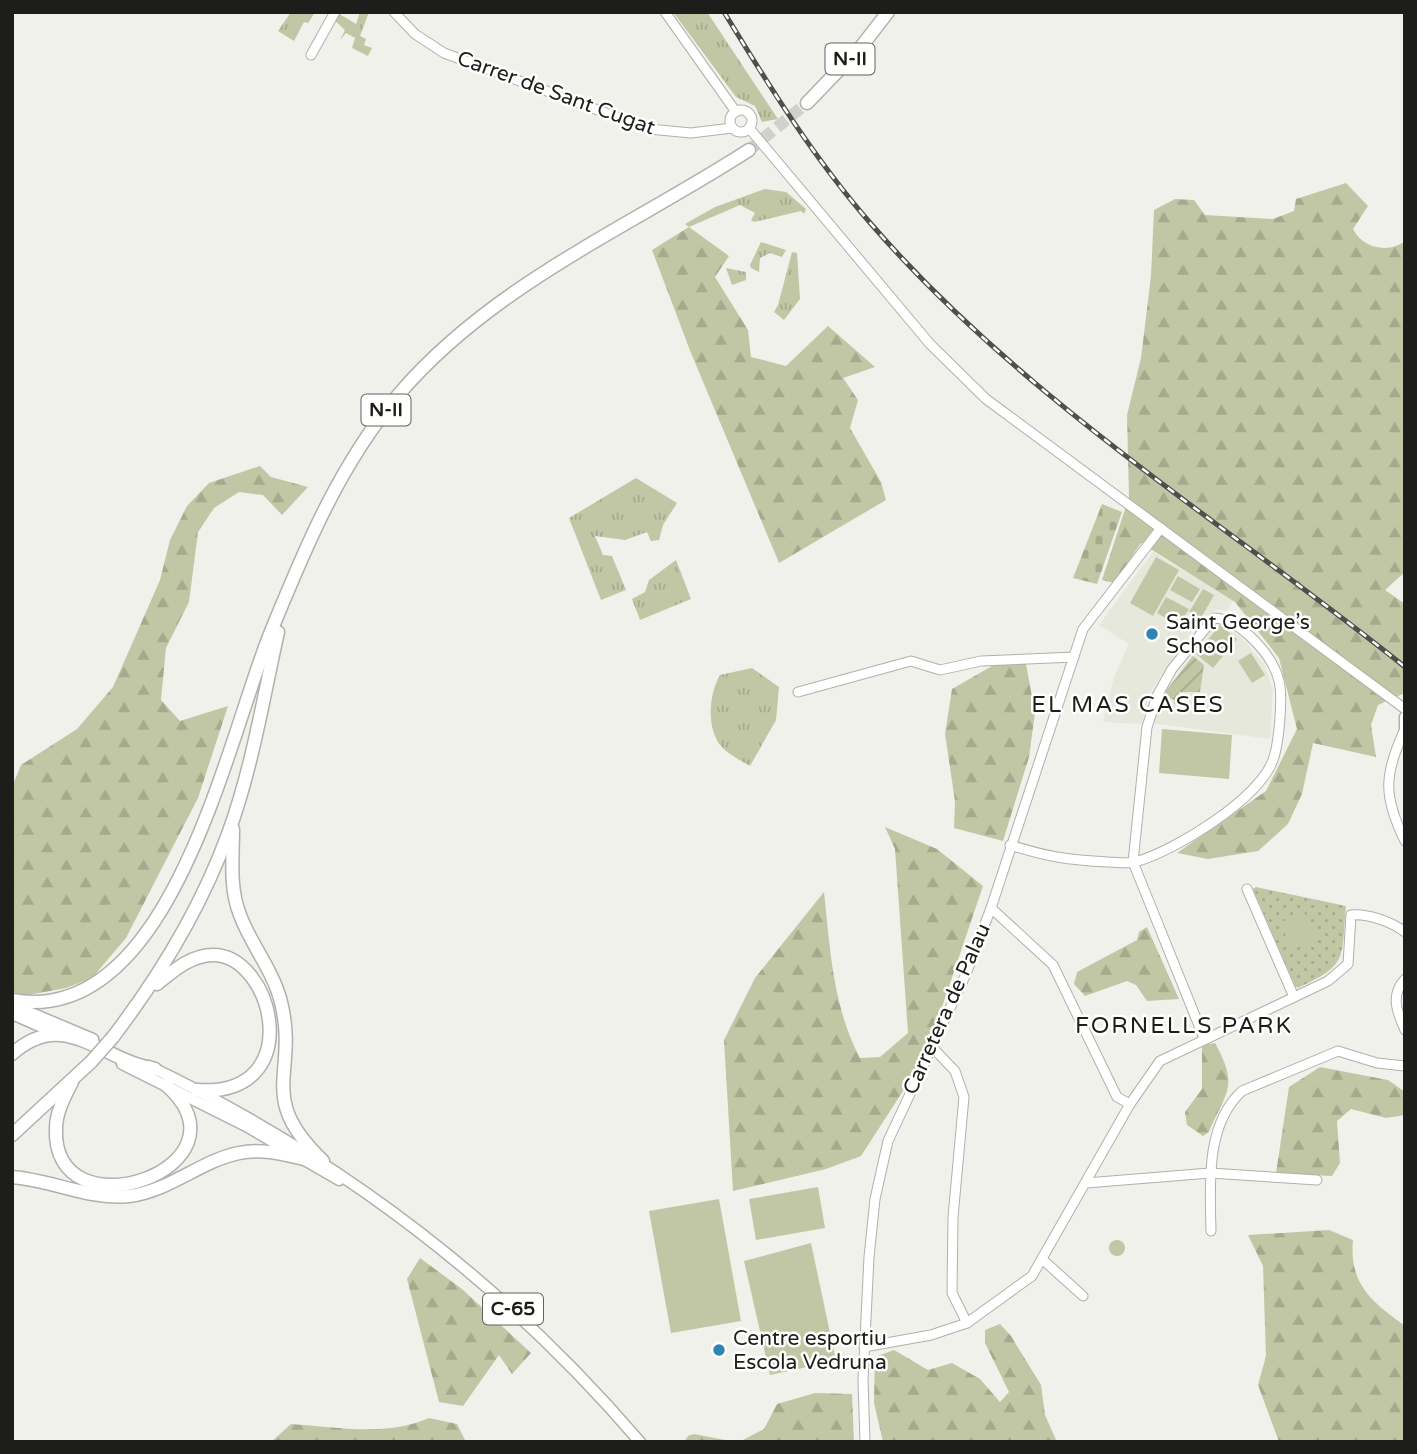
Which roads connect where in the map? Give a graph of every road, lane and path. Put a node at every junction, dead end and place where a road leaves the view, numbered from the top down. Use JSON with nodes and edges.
{"nodes":[{"id":1,"x":335,"y":12,"type":"edge"},
{"id":2,"x":394,"y":12,"type":"edge"},
{"id":3,"x":665,"y":12,"type":"edge"},
{"id":4,"x":888,"y":12,"type":"edge"},
{"id":5,"x":311,"y":55,"type":"dead end"},
{"id":6,"x":807,"y":103,"type":"tunnel mouth"},
{"id":7,"x":736,"y":112,"type":"junction"},
{"id":8,"x":732,"y":128,"type":"junction"},
{"id":9,"x":749,"y":128,"type":"junction"},
{"id":10,"x":749,"y":150,"type":"tunnel mouth"},
{"id":11,"x":1161,"y":528,"type":"junction"},
{"id":12,"x":289,"y":591,"type":"junction"},
{"id":13,"x":1073,"y":657,"type":"junction"},
{"id":14,"x":798,"y":692,"type":"dead end"},
{"id":15,"x":1405,"y":709,"type":"edge"},
{"id":16,"x":1405,"y":718,"type":"edge"},
{"id":17,"x":1405,"y":732,"type":"edge"},
{"id":18,"x":233,"y":819,"type":"junction"},
{"id":19,"x":1405,"y":841,"type":"edge"},
{"id":20,"x":1010,"y":845,"type":"junction"},
{"id":21,"x":1133,"y":862,"type":"junction"},
{"id":22,"x":1247,"y":889,"type":"dead end"},
{"id":23,"x":991,"y":908,"type":"junction"},
{"id":24,"x":1405,"y":932,"type":"edge"},
{"id":25,"x":1405,"y":979,"type":"edge"},
{"id":26,"x":148,"y":990,"type":"junction"},
{"id":27,"x":1294,"y":997,"type":"junction"},
{"id":28,"x":12,"y":1002,"type":"edge"},
{"id":29,"x":12,"y":1014,"type":"edge"},
{"id":30,"x":1405,"y":1030,"type":"edge"},
{"id":31,"x":58,"y":1034,"type":"junction"},
{"id":32,"x":1204,"y":1038,"type":"junction"},
{"id":33,"x":931,"y":1046,"type":"junction"},
{"id":34,"x":12,"y":1054,"type":"edge"},
{"id":35,"x":1405,"y":1066,"type":"edge"},
{"id":36,"x":155,"y":1069,"type":"junction"},
{"id":37,"x":72,"y":1082,"type":"junction"},
{"id":38,"x":166,"y":1085,"type":"junction"},
{"id":39,"x":197,"y":1090,"type":"junction"},
{"id":40,"x":1130,"y":1104,"type":"junction"},
{"id":41,"x":12,"y":1135,"type":"edge"},
{"id":42,"x":303,"y":1159,"type":"junction"},
{"id":43,"x":323,"y":1161,"type":"junction"},
{"id":44,"x":1209,"y":1173,"type":"junction"},
{"id":45,"x":12,"y":1177,"type":"edge"},
{"id":46,"x":1317,"y":1180,"type":"dead end"},
{"id":47,"x":1086,"y":1183,"type":"junction"},
{"id":48,"x":369,"y":1196,"type":"junction"},
{"id":49,"x":1211,"y":1231,"type":"dead end"},
{"id":50,"x":1042,"y":1259,"type":"junction"},
{"id":51,"x":1083,"y":1296,"type":"dead end"},
{"id":52,"x":967,"y":1323,"type":"junction"},
{"id":53,"x":864,"y":1347,"type":"junction"},
{"id":54,"x":640,"y":1442,"type":"edge"},
{"id":55,"x":865,"y":1442,"type":"edge"}],
"edges":[{"from":1,"to":5,"type":"street"},
{"from":2,"to":8,"type":"street","name":"Carrer de Sant Cugat"},
{"from":3,"to":7,"type":"street"},
{"from":4,"to":6,"type":"highway","number":"N-II"},
{"from":7,"to":8,"type":"street"},
{"from":7,"to":9,"type":"street"},
{"from":8,"to":9,"type":"street"},
{"from":9,"to":11,"type":"street"},
{"from":10,"to":12,"type":"highway","number":"N-II"},
{"from":11,"to":13,"type":"street","name":"Carretera de Palau"},
{"from":11,"to":15,"type":"street"},
{"from":12,"to":18,"type":"highway","number":"N-II"},
{"from":12,"to":28,"type":"highway"},
{"from":13,"to":14,"type":"street"},
{"from":13,"to":20,"type":"street","name":"Carretera de Palau"},
{"from":16,"to":17,"type":"main road"},
{"from":17,"to":19,"type":"street"},
{"from":18,"to":26,"type":"highway","number":"N-II"},
{"from":18,"to":43,"type":"highway"},
{"from":20,"to":21,"type":"street"},
{"from":20,"to":23,"type":"street","name":"Carretera de Palau"},
{"from":21,"to":21,"type":"street"},
{"from":21,"to":32,"type":"street"},
{"from":22,"to":27,"type":"street"},
{"from":23,"to":33,"type":"street","name":"Carretera de Palau"},
{"from":23,"to":40,"type":"street"},
{"from":24,"to":27,"type":"street"},
{"from":25,"to":30,"type":"street"},
{"from":26,"to":37,"type":"highway","number":"N-II","bridge":true},
{"from":26,"to":39,"type":"highway"},
{"from":27,"to":32,"type":"street"},
{"from":28,"to":36,"type":"main road","number":"C-65"},
{"from":29,"to":31,"type":"main road","number":"C-65"},
{"from":31,"to":34,"type":"highway"},
{"from":31,"to":36,"type":"highway"},
{"from":31,"to":38,"type":"main road","number":"C-65"},
{"from":32,"to":40,"type":"street"},
{"from":33,"to":52,"type":"street"},
{"from":33,"to":53,"type":"street","name":"Carretera de Palau"},
{"from":35,"to":44,"type":"street"},
{"from":36,"to":39,"type":"main road","number":"C-65"},
{"from":37,"to":38,"type":"highway"},
{"from":37,"to":41,"type":"highway","number":"N-II"},
{"from":38,"to":42,"type":"main road","number":"C-65"},
{"from":39,"to":43,"type":"main road","number":"C-65"},
{"from":40,"to":47,"type":"street"},
{"from":42,"to":45,"type":"highway"},
{"from":42,"to":48,"type":"main road","number":"C-65"},
{"from":43,"to":48,"type":"main road","number":"C-65"},
{"from":44,"to":46,"type":"street"},
{"from":44,"to":47,"type":"street"},
{"from":44,"to":49,"type":"street"},
{"from":47,"to":50,"type":"street"},
{"from":48,"to":54,"type":"main road","number":"C-65"},
{"from":50,"to":51,"type":"street"},
{"from":50,"to":52,"type":"street"},
{"from":52,"to":53,"type":"street"},
{"from":53,"to":55,"type":"street","name":"Carretera de Palau"}]}
